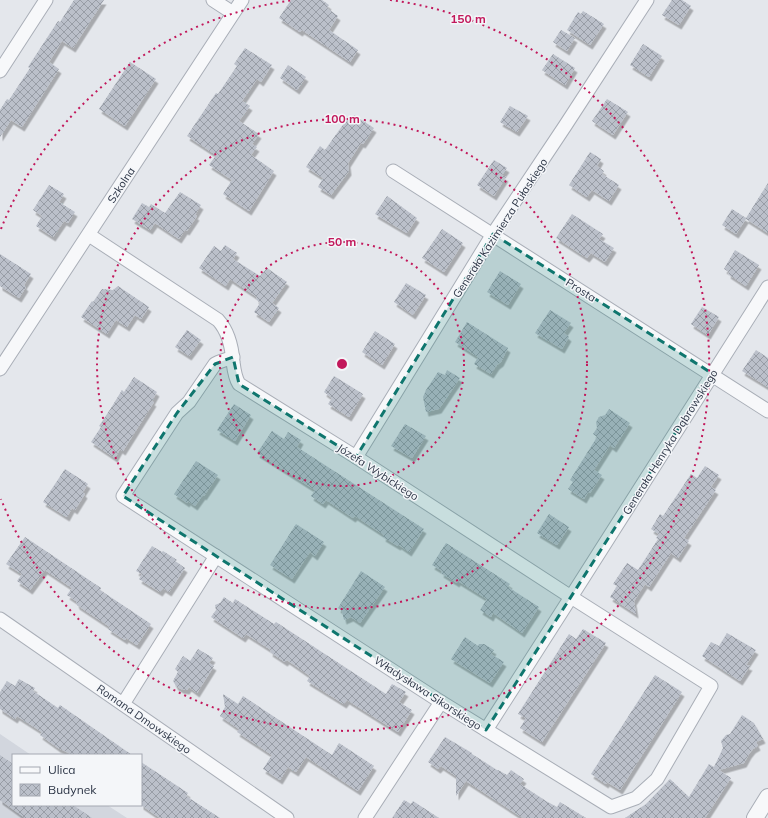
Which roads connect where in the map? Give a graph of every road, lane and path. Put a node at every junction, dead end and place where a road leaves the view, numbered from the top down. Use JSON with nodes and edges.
{"nodes":[{"id":1,"x":46,"y":0,"type":"edge"},
{"id":2,"x":213,"y":0,"type":"edge"},
{"id":3,"x":242,"y":0,"type":"edge"},
{"id":4,"x":647,"y":0,"type":"edge"},
{"id":5,"x":233,"y":13,"type":"junction"},
{"id":6,"x":0,"y":71,"type":"edge"},
{"id":7,"x":393,"y":171,"type":"dead end"},
{"id":8,"x":493,"y":234,"type":"junction"},
{"id":9,"x":89,"y":235,"type":"junction"},
{"id":10,"x":768,"y":287,"type":"edge"},
{"id":11,"x":233,"y":358,"type":"junction"},
{"id":12,"x":0,"y":369,"type":"edge"},
{"id":13,"x":713,"y":374,"type":"junction"},
{"id":14,"x":768,"y":410,"type":"edge"},
{"id":15,"x":356,"y":458,"type":"junction"},
{"id":16,"x":216,"y":556,"type":"junction"},
{"id":17,"x":571,"y":597,"type":"junction"},
{"id":18,"x":0,"y":619,"type":"edge"},
{"id":19,"x":441,"y":702,"type":"junction"},
{"id":20,"x":123,"y":704,"type":"junction"},
{"id":21,"x":486,"y":730,"type":"junction"},
{"id":22,"x":768,"y":797,"type":"edge"},
{"id":23,"x":287,"y":818,"type":"edge"},
{"id":24,"x":365,"y":818,"type":"edge"},
{"id":25,"x":755,"y":818,"type":"edge"}],
"edges":[{"from":1,"to":6,"type":"street"},
{"from":2,"to":5,"type":"street"},
{"from":3,"to":5,"type":"street","name":"Szkolna"},
{"from":4,"to":8,"type":"street","name":"Generała Kazimierza Pułaskiego"},
{"from":5,"to":9,"type":"street","name":"Szkolna"},
{"from":7,"to":8,"type":"street","name":"Prosta"},
{"from":8,"to":13,"type":"street","name":"Prosta"},
{"from":8,"to":15,"type":"street","name":"Generała Kazimierza Pułaskiego"},
{"from":9,"to":11,"type":"street","name":"Józefa Wybickiego"},
{"from":9,"to":12,"type":"street","name":"Szkolna"},
{"from":10,"to":13,"type":"street","name":"Generała Henryka Dąbrowskiego"},
{"from":11,"to":15,"type":"street","name":"Józefa Wybickiego"},
{"from":11,"to":16,"type":"street","name":"Władysława Sikorskiego"},
{"from":13,"to":14,"type":"street","name":"Prosta"},
{"from":13,"to":17,"type":"street","name":"Generała Henryka Dąbrowskiego"},
{"from":15,"to":17,"type":"street","name":"Józefa Wybickiego"},
{"from":16,"to":19,"type":"street","name":"Władysława Sikorskiego"},
{"from":16,"to":20,"type":"street"},
{"from":17,"to":21,"type":"street"},
{"from":17,"to":21,"type":"street","name":"Władysława Sikorskiego"},
{"from":18,"to":20,"type":"street","name":"Romana Dmowskiego"},
{"from":19,"to":21,"type":"street","name":"Władysława Sikorskiego"},
{"from":19,"to":24,"type":"street"},
{"from":20,"to":23,"type":"street","name":"Romana Dmowskiego"},
{"from":22,"to":25,"type":"street"}]}
